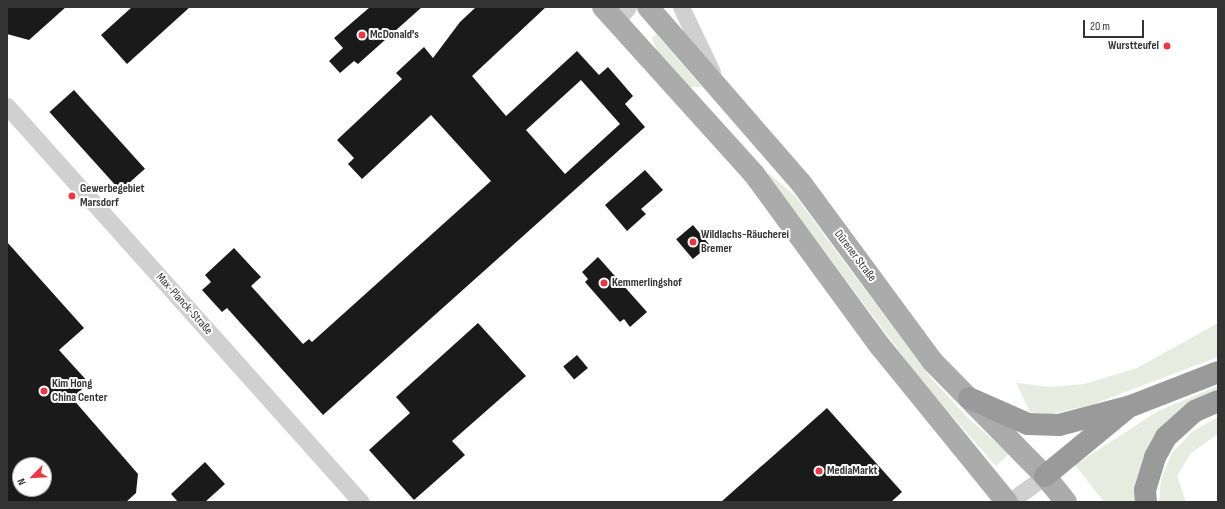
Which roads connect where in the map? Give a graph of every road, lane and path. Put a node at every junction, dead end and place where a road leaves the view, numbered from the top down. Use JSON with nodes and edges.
{"nodes":[{"id":1,"x":648,"y":7,"type":"edge"},
{"id":2,"x":681,"y":7,"type":"edge"},
{"id":3,"x":616,"y":12,"type":"edge"},
{"id":4,"x":718,"y":85,"type":"junction"},
{"id":5,"x":7,"y":106,"type":"edge"},
{"id":6,"x":1218,"y":372,"type":"edge"},
{"id":7,"x":969,"y":398,"type":"junction"},
{"id":8,"x":1218,"y":401,"type":"edge"},
{"id":9,"x":1131,"y":406,"type":"junction"},
{"id":10,"x":1045,"y":476,"type":"junction"},
{"id":11,"x":361,"y":502,"type":"edge"},
{"id":12,"x":1008,"y":502,"type":"edge"},
{"id":13,"x":1066,"y":502,"type":"edge"},
{"id":14,"x":1146,"y":502,"type":"edge"}],
"edges":[{"from":1,"to":4,"type":"main road","name":"Dürener Straße"},
{"from":2,"to":4,"type":"street"},
{"from":3,"to":12,"type":"main road"},
{"from":4,"to":7,"type":"main road","name":"Dürener Straße"},
{"from":5,"to":11,"type":"street","name":"Max-Planck-Straße"},
{"from":6,"to":9,"type":"highway"},
{"from":7,"to":9,"type":"highway"},
{"from":7,"to":10,"type":"main road","name":"Dürener Straße"},
{"from":8,"to":14,"type":"highway"},
{"from":9,"to":10,"type":"highway"},
{"from":10,"to":12,"type":"street"},
{"from":10,"to":13,"type":"main road","name":"Dürener Straße"}]}
